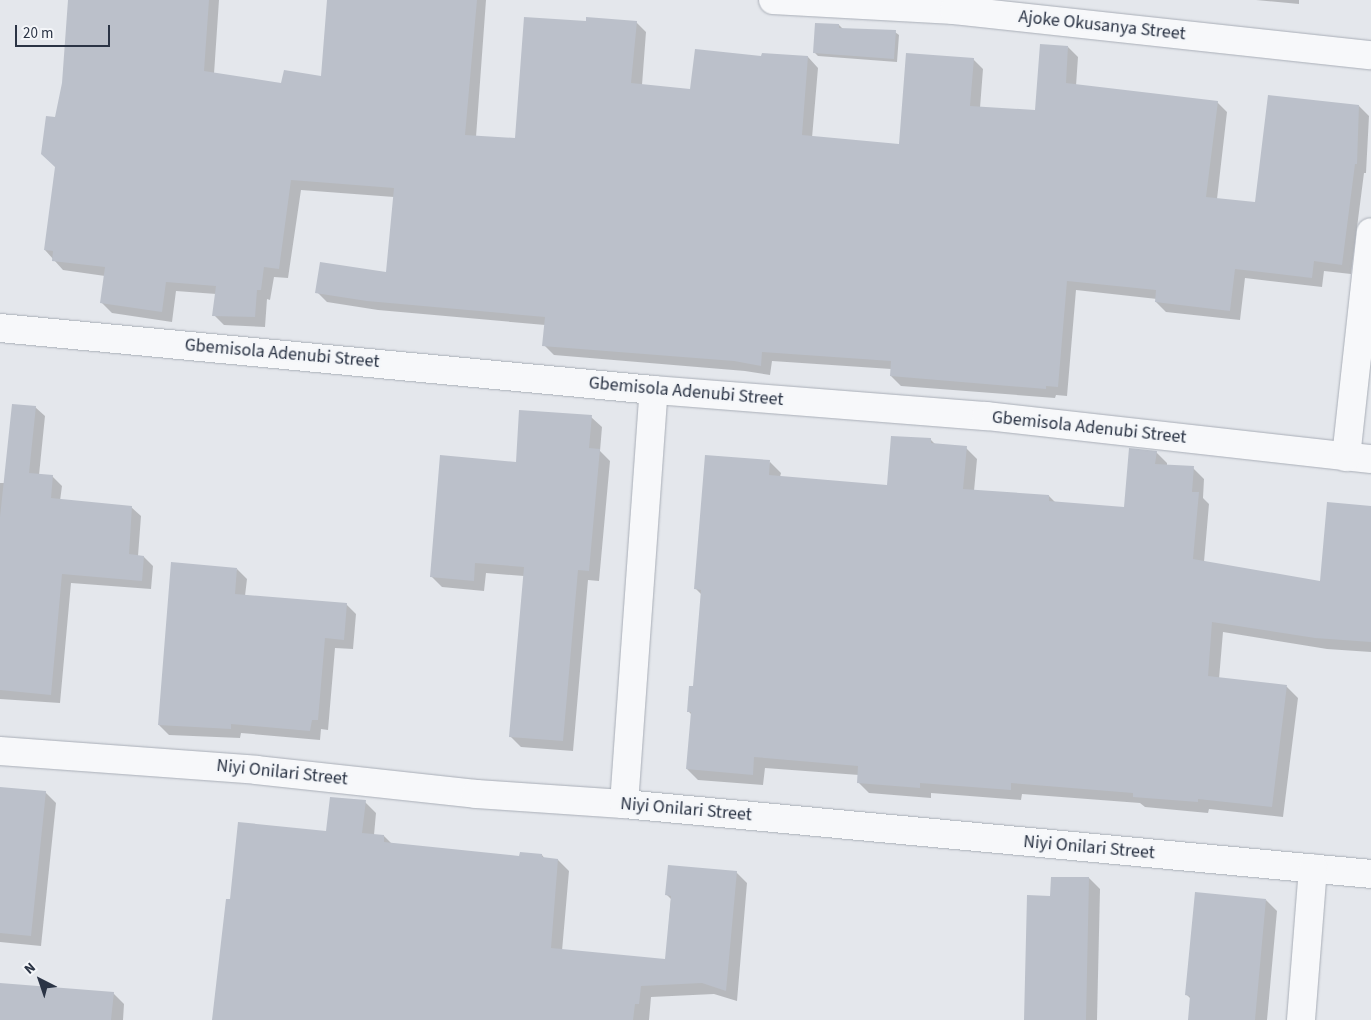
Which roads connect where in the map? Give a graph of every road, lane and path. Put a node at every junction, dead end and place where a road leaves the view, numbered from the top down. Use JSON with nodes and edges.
{"nodes":[{"id":1,"x":773,"y":0,"type":"edge"},
{"id":2,"x":1371,"y":55,"type":"edge"},
{"id":3,"x":1371,"y":232,"type":"edge"},
{"id":4,"x":0,"y":328,"type":"edge"},
{"id":5,"x":654,"y":390,"type":"junction"},
{"id":6,"x":1359,"y":458,"type":"edge"},
{"id":7,"x":0,"y":751,"type":"edge"},
{"id":8,"x":624,"y":804,"type":"junction"},
{"id":9,"x":1313,"y":868,"type":"junction"},
{"id":10,"x":1371,"y":874,"type":"edge"},
{"id":11,"x":1301,"y":1020,"type":"edge"}],
"edges":[{"from":1,"to":2,"type":"street","name":"Ajoke Okusanya Street"},
{"from":3,"to":6,"type":"street"},
{"from":4,"to":5,"type":"street","name":"Gbemisola Adenubi Street"},
{"from":5,"to":6,"type":"street","name":"Gbemisola Adenubi Street"},
{"from":5,"to":8,"type":"street"},
{"from":7,"to":8,"type":"street","name":"Niyi Onilari Street"},
{"from":8,"to":9,"type":"street","name":"Niyi Onilari Street"},
{"from":9,"to":10,"type":"street","name":"Niyi Onilari Street"},
{"from":9,"to":11,"type":"street"}]}
